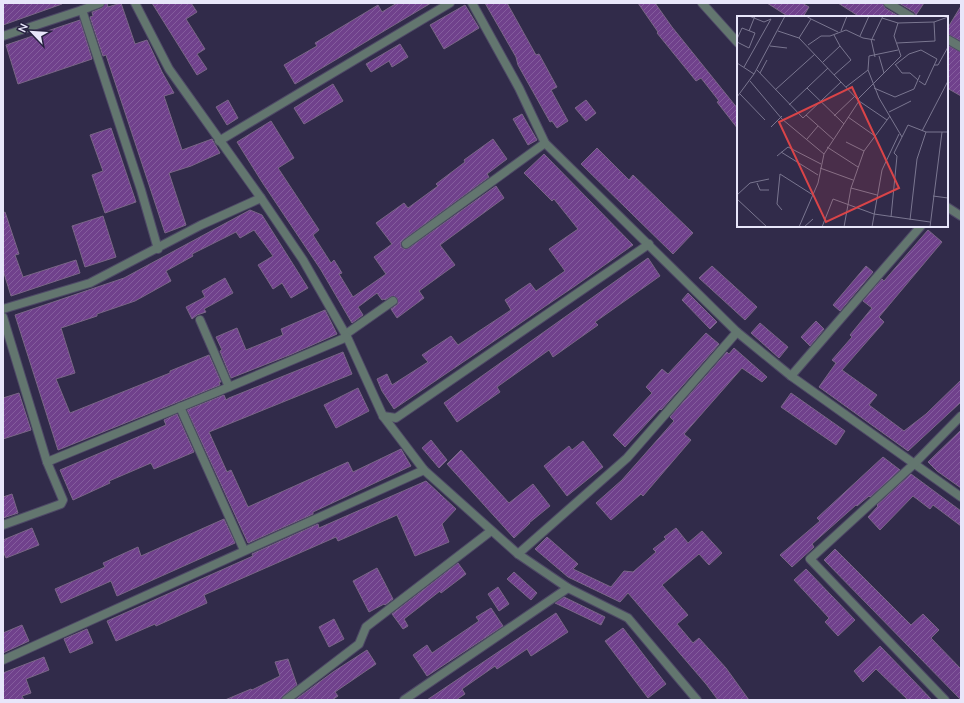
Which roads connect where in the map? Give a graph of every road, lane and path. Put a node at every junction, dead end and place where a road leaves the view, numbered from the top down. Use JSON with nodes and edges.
{"nodes":[{"id":1,"x":100,"y":3,"type":"edge"},
{"id":2,"x":135,"y":3,"type":"edge"},
{"id":3,"x":450,"y":3,"type":"edge"},
{"id":4,"x":472,"y":3,"type":"edge"},
{"id":5,"x":702,"y":3,"type":"edge"},
{"id":6,"x":888,"y":3,"type":"edge"},
{"id":7,"x":82,"y":10,"type":"junction"},
{"id":8,"x":909,"y":16,"type":"edge"},
{"id":9,"x":3,"y":36,"type":"edge"},
{"id":10,"x":948,"y":40,"type":"edge"},
{"id":11,"x":737,"y":41,"type":"edge"},
{"id":12,"x":961,"y":47,"type":"edge"},
{"id":13,"x":219,"y":141,"type":"junction"},
{"id":14,"x":544,"y":143,"type":"junction"},
{"id":15,"x":261,"y":198,"type":"junction"},
{"id":16,"x":948,"y":208,"type":"edge"},
{"id":17,"x":961,"y":216,"type":"edge"},
{"id":18,"x":920,"y":227,"type":"edge"},
{"id":19,"x":406,"y":244,"type":"dead end"},
{"id":20,"x":649,"y":244,"type":"junction"},
{"id":21,"x":158,"y":249,"type":"junction"},
{"id":22,"x":393,"y":301,"type":"dead end"},
{"id":23,"x":3,"y":309,"type":"edge"},
{"id":24,"x":3,"y":317,"type":"edge"},
{"id":25,"x":200,"y":320,"type":"dead end"},
{"id":26,"x":737,"y":332,"type":"junction"},
{"id":27,"x":347,"y":336,"type":"junction"},
{"id":28,"x":790,"y":376,"type":"junction"},
{"id":29,"x":229,"y":387,"type":"junction"},
{"id":30,"x":180,"y":407,"type":"junction"},
{"id":31,"x":383,"y":416,"type":"junction"},
{"id":32,"x":961,"y":416,"type":"edge"},
{"id":33,"x":47,"y":462,"type":"junction"},
{"id":34,"x":914,"y":464,"type":"junction"},
{"id":35,"x":424,"y":470,"type":"junction"},
{"id":36,"x":961,"y":497,"type":"edge"},
{"id":37,"x":3,"y":525,"type":"edge"},
{"id":38,"x":491,"y":531,"type":"junction"},
{"id":39,"x":244,"y":550,"type":"junction"},
{"id":40,"x":518,"y":554,"type":"junction"},
{"id":41,"x":568,"y":588,"type":"junction"},
{"id":42,"x":3,"y":660,"type":"edge"},
{"id":43,"x":286,"y":700,"type":"edge"},
{"id":44,"x":404,"y":700,"type":"edge"},
{"id":45,"x":697,"y":700,"type":"edge"},
{"id":46,"x":945,"y":700,"type":"edge"}],
"edges":[{"from":1,"to":7,"type":"street"},
{"from":2,"to":13,"type":"street"},
{"from":3,"to":13,"type":"street"},
{"from":4,"to":14,"type":"street"},
{"from":5,"to":11,"type":"street"},
{"from":6,"to":8,"type":"street"},
{"from":7,"to":9,"type":"street"},
{"from":7,"to":21,"type":"street"},
{"from":10,"to":12,"type":"street"},
{"from":13,"to":15,"type":"street"},
{"from":14,"to":19,"type":"street"},
{"from":14,"to":20,"type":"street"},
{"from":15,"to":21,"type":"street"},
{"from":15,"to":27,"type":"street"},
{"from":16,"to":17,"type":"street"},
{"from":18,"to":28,"type":"street"},
{"from":20,"to":26,"type":"street"},
{"from":20,"to":31,"type":"street"},
{"from":21,"to":23,"type":"street"},
{"from":22,"to":27,"type":"street"},
{"from":24,"to":33,"type":"street"},
{"from":25,"to":29,"type":"street"},
{"from":26,"to":28,"type":"street"},
{"from":26,"to":40,"type":"street"},
{"from":27,"to":29,"type":"street"},
{"from":27,"to":31,"type":"street"},
{"from":28,"to":34,"type":"street"},
{"from":29,"to":30,"type":"street"},
{"from":30,"to":33,"type":"street"},
{"from":30,"to":39,"type":"street"},
{"from":31,"to":35,"type":"street"},
{"from":32,"to":34,"type":"street"},
{"from":33,"to":37,"type":"street"},
{"from":34,"to":36,"type":"street"},
{"from":34,"to":46,"type":"street"},
{"from":35,"to":38,"type":"street"},
{"from":35,"to":39,"type":"street"},
{"from":38,"to":40,"type":"street"},
{"from":38,"to":43,"type":"street"},
{"from":39,"to":42,"type":"street"},
{"from":40,"to":41,"type":"street"},
{"from":41,"to":44,"type":"street"},
{"from":41,"to":45,"type":"street"}]}
